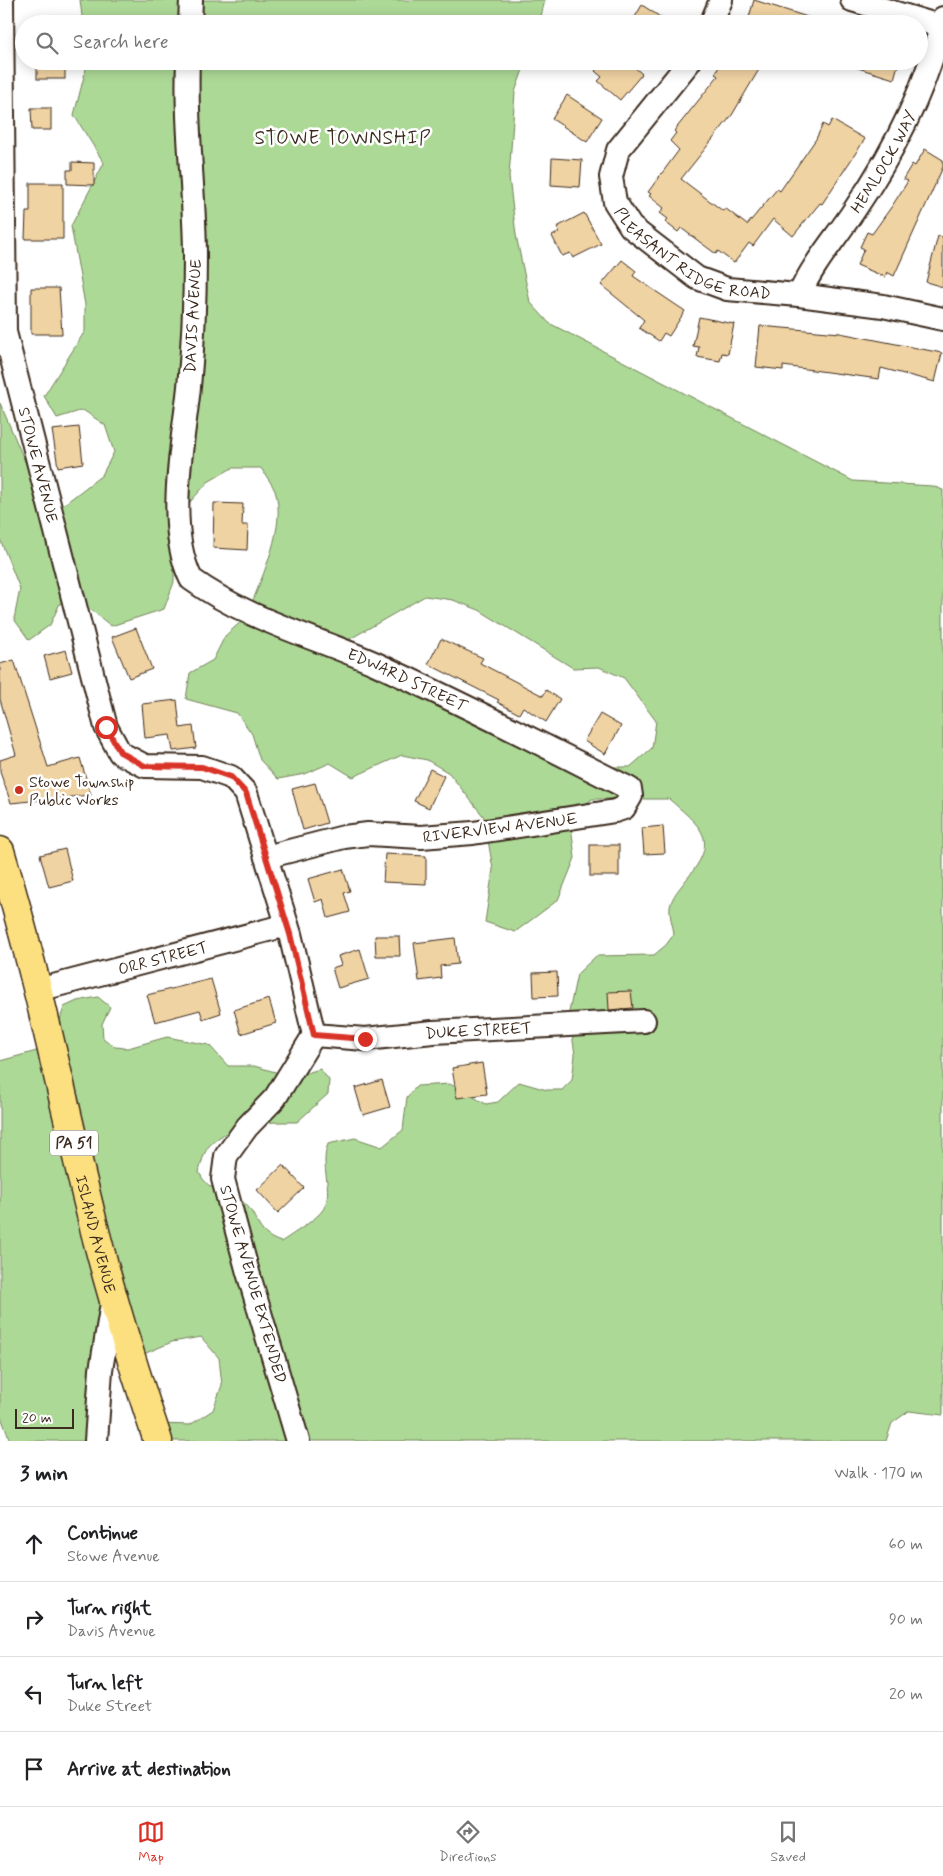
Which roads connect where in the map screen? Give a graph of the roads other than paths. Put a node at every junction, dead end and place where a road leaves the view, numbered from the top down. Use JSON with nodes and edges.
{"nodes":[{"id":1,"x":2,"y":0,"type":"edge"},
{"id":2,"x":191,"y":0,"type":"edge"},
{"id":3,"x":721,"y":0,"type":"edge"},
{"id":4,"x":852,"y":0,"type":"edge"},
{"id":5,"x":190,"y":15,"type":"edge"},
{"id":6,"x":715,"y":15,"type":"edge"},
{"id":7,"x":908,"y":15,"type":"edge"},
{"id":8,"x":928,"y":20,"type":"edge"},
{"id":9,"x":942,"y":24,"type":"edge"},
{"id":10,"x":928,"y":68,"type":"edge"},
{"id":11,"x":188,"y":70,"type":"edge"},
{"id":12,"x":683,"y":70,"type":"edge"},
{"id":13,"x":927,"y":70,"type":"edge"},
{"id":14,"x":799,"y":295,"type":"junction"},
{"id":15,"x":943,"y":319,"type":"edge"},
{"id":16,"x":187,"y":570,"type":"joint"},
{"id":17,"x":630,"y":789,"type":"joint"},
{"id":18,"x":0,"y":851,"type":"edge"},
{"id":19,"x":266,"y":857,"type":"junction"},
{"id":20,"x":287,"y":925,"type":"junction"},
{"id":21,"x":38,"y":990,"type":"junction"},
{"id":22,"x":644,"y":1021,"type":"dead end"},
{"id":23,"x":314,"y":1035,"type":"junction"},
{"id":24,"x":113,"y":1296,"type":"junction"},
{"id":25,"x":96,"y":1441,"type":"edge"},
{"id":26,"x":158,"y":1441,"type":"edge"},
{"id":27,"x":298,"y":1441,"type":"edge"}],
"edges":[{"from":1,"to":19,"type":"street","name":"STOWE AVENUE"},
{"from":2,"to":5,"type":"street"},
{"from":3,"to":6,"type":"street"},
{"from":4,"to":7,"type":"street"},
{"from":8,"to":9,"type":"street"},
{"from":9,"to":10,"type":"street","name":"HEMLOCK WAY"},
{"from":11,"to":16,"type":"street","name":"DAVIS AVENUE"},
{"from":12,"to":14,"type":"street","name":"PLEASANT RIDGE ROAD"},
{"from":13,"to":14,"type":"street","name":"HEMLOCK WAY"},
{"from":14,"to":15,"type":"street","name":"PLEASANT RIDGE ROAD"},
{"from":16,"to":17,"type":"street","name":"EDWARD STREET"},
{"from":17,"to":19,"type":"street","name":"RIVERVIEW AVENUE"},
{"from":18,"to":21,"type":"main road","name":"ISLAND AVENUE","number":"PA 51"},
{"from":19,"to":20,"type":"street"},
{"from":20,"to":21,"type":"street","name":"ORR STREET"},
{"from":20,"to":23,"type":"street"},
{"from":21,"to":24,"type":"main road","name":"ISLAND AVENUE","number":"PA 51"},
{"from":22,"to":23,"type":"street","name":"DUKE STREET"},
{"from":23,"to":27,"type":"street","name":"STOWE AVENUE EXTENDED"},
{"from":24,"to":25,"type":"street"},
{"from":24,"to":26,"type":"main road","name":"ISLAND AVENUE","number":"PA 51"}]}
